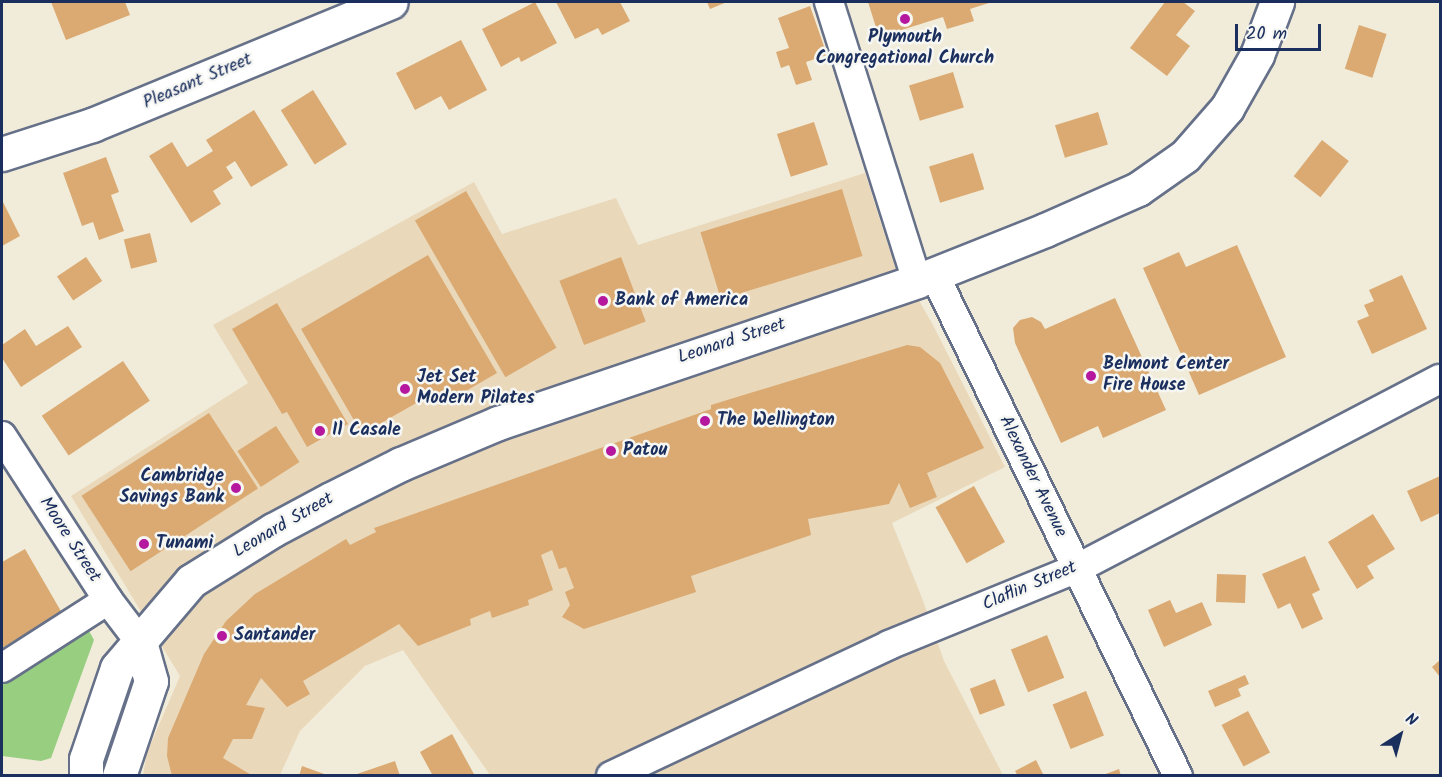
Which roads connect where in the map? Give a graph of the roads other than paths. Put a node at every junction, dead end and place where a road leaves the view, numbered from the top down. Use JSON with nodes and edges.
{"nodes":[{"id":1,"x":391,"y":2,"type":"edge"},
{"id":2,"x":829,"y":2,"type":"edge"},
{"id":3,"x":1277,"y":2,"type":"edge"},
{"id":4,"x":2,"y":154,"type":"edge"},
{"id":5,"x":926,"y":278,"type":"junction"},
{"id":6,"x":1440,"y":379,"type":"edge"},
{"id":7,"x":2,"y":436,"type":"edge"},
{"id":8,"x":1077,"y":568,"type":"junction"},
{"id":9,"x":108,"y":600,"type":"junction"},
{"id":10,"x":140,"y":642,"type":"junction"},
{"id":11,"x":2,"y":668,"type":"edge"},
{"id":12,"x":86,"y":776,"type":"edge"},
{"id":13,"x":119,"y":776,"type":"edge"},
{"id":14,"x":611,"y":776,"type":"edge"},
{"id":15,"x":1178,"y":776,"type":"edge"}],
"edges":[{"from":1,"to":4,"type":"main road","name":"Pleasant Street"},
{"from":2,"to":5,"type":"street","name":"Alexander Avenue"},
{"from":3,"to":5,"type":"main road","name":"Leonard Street"},
{"from":5,"to":8,"type":"street","name":"Alexander Avenue"},
{"from":5,"to":10,"type":"main road","name":"Leonard Street"},
{"from":6,"to":8,"type":"street","name":"Claflin Street"},
{"from":7,"to":9,"type":"street","name":"Moore Street"},
{"from":8,"to":14,"type":"street","name":"Claflin Street"},
{"from":8,"to":15,"type":"street","name":"Alexander Avenue"},
{"from":9,"to":10,"type":"street","name":"Moore Street"},
{"from":9,"to":11,"type":"street"},
{"from":10,"to":12,"type":"main road","name":"Leonard Street"},
{"from":10,"to":13,"type":"main road"}]}
